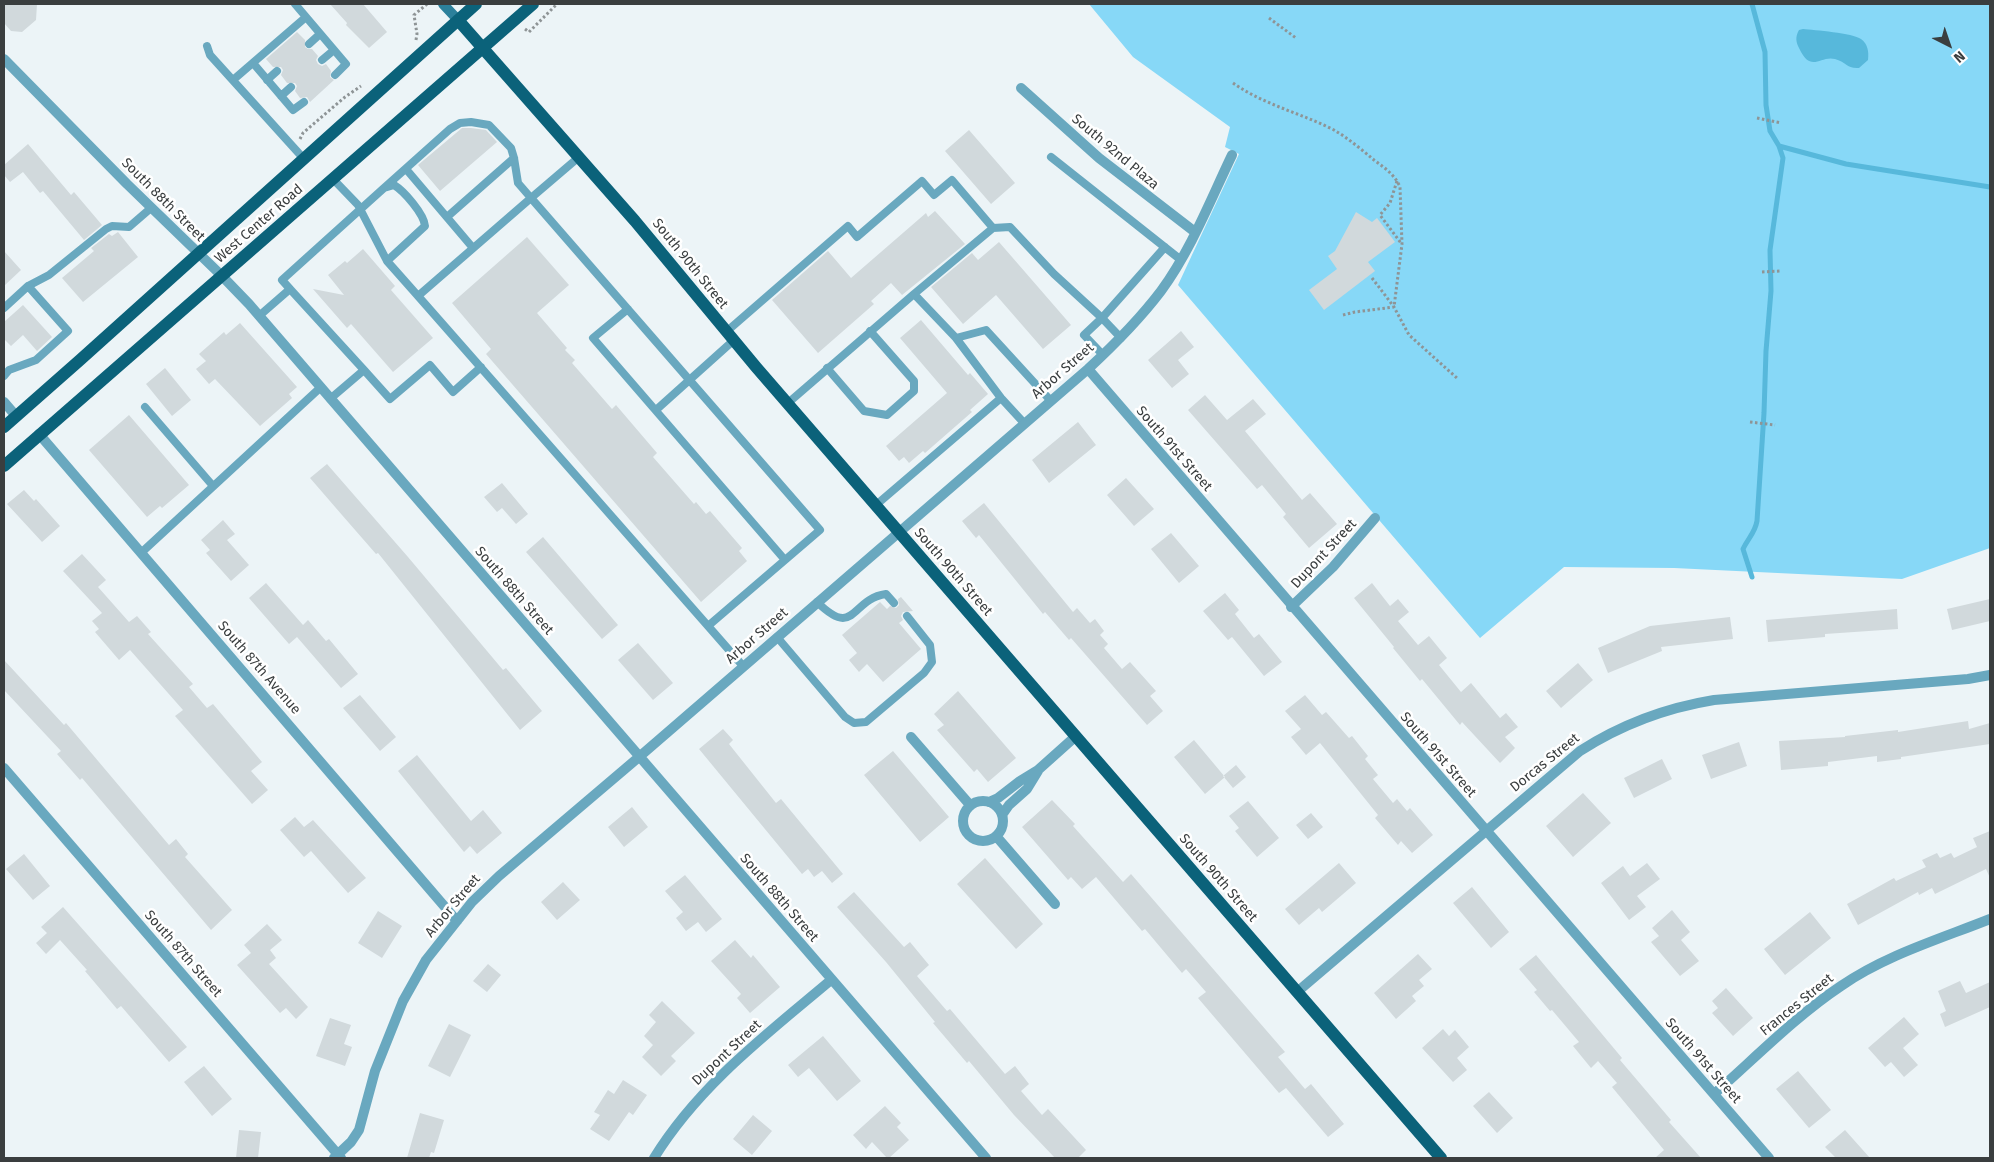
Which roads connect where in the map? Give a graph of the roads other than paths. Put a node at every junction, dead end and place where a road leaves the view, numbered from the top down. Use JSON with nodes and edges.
{"nodes":[{"id":1,"x":295,"y":4,"type":"edge"},
{"id":2,"x":443,"y":4,"type":"edge"},
{"id":3,"x":476,"y":4,"type":"edge"},
{"id":4,"x":533,"y":4,"type":"edge"},
{"id":5,"x":306,"y":17,"type":"junction"},
{"id":6,"x":458,"y":20,"type":"junction"},
{"id":7,"x":320,"y":34,"type":"junction"},
{"id":8,"x":309,"y":44,"type":"dead end"},
{"id":9,"x":207,"y":46,"type":"dead end"},
{"id":10,"x":482,"y":48,"type":"junction"},
{"id":11,"x":334,"y":50,"type":"junction"},
{"id":12,"x":4,"y":59,"type":"edge"},
{"id":13,"x":322,"y":60,"type":"dead end"},
{"id":14,"x":253,"y":63,"type":"junction"},
{"id":15,"x":277,"y":71,"type":"dead end"},
{"id":16,"x":335,"y":75,"type":"dead end"},
{"id":17,"x":233,"y":80,"type":"junction"},
{"id":18,"x":267,"y":80,"type":"junction"},
{"id":19,"x":291,"y":88,"type":"dead end"},
{"id":20,"x":1021,"y":88,"type":"dead end"},
{"id":21,"x":281,"y":96,"type":"junction"},
{"id":22,"x":304,"y":102,"type":"dead end"},
{"id":23,"x":1232,"y":156,"type":"dead end"},
{"id":24,"x":579,"y":157,"type":"junction"},
{"id":25,"x":1051,"y":157,"type":"dead end"},
{"id":26,"x":514,"y":158,"type":"junction"},
{"id":27,"x":304,"y":159,"type":"junction"},
{"id":28,"x":406,"y":169,"type":"junction"},
{"id":29,"x":333,"y":179,"type":"junction"},
{"id":30,"x":384,"y":188,"type":"junction"},
{"id":31,"x":532,"y":198,"type":"junction"},
{"id":32,"x":152,"y":208,"type":"junction"},
{"id":33,"x":360,"y":209,"type":"junction"},
{"id":34,"x":448,"y":217,"type":"junction"},
{"id":35,"x":993,"y":228,"type":"junction"},
{"id":36,"x":1195,"y":232,"type":"junction"},
{"id":37,"x":1164,"y":247,"type":"junction"},
{"id":38,"x":473,"y":248,"type":"junction"},
{"id":39,"x":198,"y":254,"type":"junction"},
{"id":40,"x":1180,"y":260,"type":"junction"},
{"id":41,"x":387,"y":261,"type":"junction"},
{"id":42,"x":222,"y":276,"type":"junction"},
{"id":43,"x":28,"y":286,"type":"junction"},
{"id":44,"x":290,"y":289,"type":"junction"},
{"id":45,"x":914,"y":294,"type":"junction"},
{"id":46,"x":418,"y":296,"type":"junction"},
{"id":47,"x":4,"y":308,"type":"edge"},
{"id":48,"x":628,"y":309,"type":"junction"},
{"id":49,"x":259,"y":316,"type":"junction"},
{"id":50,"x":1102,"y":318,"type":"junction"},
{"id":51,"x":870,"y":331,"type":"junction"},
{"id":52,"x":730,"y":336,"type":"junction"},
{"id":53,"x":956,"y":338,"type":"junction"},
{"id":54,"x":1121,"y":338,"type":"junction"},
{"id":55,"x":1103,"y":355,"type":"junction"},
{"id":56,"x":481,"y":367,"type":"junction"},
{"id":57,"x":827,"y":368,"type":"junction"},
{"id":58,"x":1088,"y":369,"type":"junction"},
{"id":59,"x":364,"y":370,"type":"junction"},
{"id":60,"x":4,"y":376,"type":"edge"},
{"id":61,"x":690,"y":380,"type":"junction"},
{"id":62,"x":321,"y":387,"type":"junction"},
{"id":63,"x":1001,"y":398,"type":"junction"},
{"id":64,"x":330,"y":399,"type":"junction"},
{"id":65,"x":1051,"y":401,"type":"junction"},
{"id":66,"x":4,"y":402,"type":"edge"},
{"id":67,"x":788,"y":403,"type":"junction"},
{"id":68,"x":145,"y":407,"type":"dead end"},
{"id":69,"x":656,"y":410,"type":"junction"},
{"id":70,"x":16,"y":416,"type":"junction"},
{"id":71,"x":1024,"y":423,"type":"junction"},
{"id":72,"x":4,"y":427,"type":"edge"},
{"id":73,"x":39,"y":434,"type":"junction"},
{"id":74,"x":4,"y":466,"type":"edge"},
{"id":75,"x":213,"y":486,"type":"junction"},
{"id":76,"x":876,"y":505,"type":"junction"},
{"id":77,"x":1375,"y":518,"type":"dead end"},
{"id":78,"x":898,"y":531,"type":"junction"},
{"id":79,"x":142,"y":552,"type":"junction"},
{"id":80,"x":785,"y":560,"type":"junction"},
{"id":81,"x":817,"y":602,"type":"junction"},
{"id":82,"x":894,"y":603,"type":"dead end"},
{"id":83,"x":1291,"y":607,"type":"junction"},
{"id":84,"x":907,"y":616,"type":"dead end"},
{"id":85,"x":708,"y":626,"type":"junction"},
{"id":86,"x":777,"y":637,"type":"junction"},
{"id":87,"x":743,"y":666,"type":"junction"},
{"id":88,"x":1990,"y":675,"type":"edge"},
{"id":89,"x":1076,"y":736,"type":"junction"},
{"id":90,"x":911,"y":737,"type":"dead end"},
{"id":91,"x":639,"y":757,"type":"junction"},
{"id":92,"x":4,"y":768,"type":"edge"},
{"id":93,"x":1038,"y":770,"type":"junction"},
{"id":94,"x":989,"y":802,"type":"junction"},
{"id":95,"x":970,"y":805,"type":"junction"},
{"id":96,"x":1002,"y":815,"type":"junction"},
{"id":97,"x":1485,"y":830,"type":"junction"},
{"id":98,"x":996,"y":836,"type":"junction"},
{"id":99,"x":1055,"y":904,"type":"dead end"},
{"id":100,"x":1990,"y":919,"type":"edge"},
{"id":101,"x":457,"y":921,"type":"junction"},
{"id":102,"x":831,"y":980,"type":"junction"},
{"id":103,"x":1297,"y":992,"type":"junction"},
{"id":104,"x":1714,"y":1094,"type":"junction"},
{"id":105,"x":338,"y":1157,"type":"edge"},
{"id":106,"x":654,"y":1158,"type":"edge"},
{"id":107,"x":986,"y":1158,"type":"edge"},
{"id":108,"x":1441,"y":1158,"type":"edge"},
{"id":109,"x":1769,"y":1158,"type":"edge"}],
"edges":[{"from":1,"to":5,"type":"lane"},
{"from":2,"to":6,"type":"main road","name":"South 90th Street"},
{"from":3,"to":6,"type":"main road","name":"West Center Road"},
{"from":4,"to":10,"type":"main road","name":"West Center Road"},
{"from":5,"to":7,"type":"lane"},
{"from":5,"to":14,"type":"lane"},
{"from":6,"to":10,"type":"main road","name":"South 90th Street"},
{"from":6,"to":27,"type":"main road","name":"West Center Road"},
{"from":7,"to":8,"type":"lane"},
{"from":7,"to":11,"type":"lane"},
{"from":9,"to":17,"type":"lane"},
{"from":10,"to":24,"type":"main road","name":"South 90th Street"},
{"from":10,"to":29,"type":"main road","name":"West Center Road"},
{"from":11,"to":13,"type":"lane"},
{"from":11,"to":16,"type":"lane"},
{"from":12,"to":32,"type":"street","name":"South 88th Street"},
{"from":14,"to":17,"type":"lane"},
{"from":14,"to":18,"type":"lane"},
{"from":15,"to":18,"type":"lane"},
{"from":17,"to":27,"type":"lane"},
{"from":18,"to":21,"type":"lane"},
{"from":19,"to":21,"type":"lane"},
{"from":20,"to":36,"type":"street","name":"South 92nd Plaza"},
{"from":21,"to":22,"type":"lane"},
{"from":23,"to":36,"type":"street","name":"Arbor Street"},
{"from":24,"to":31,"type":"lane"},
{"from":24,"to":52,"type":"main road","name":"South 90th Street"},
{"from":25,"to":37,"type":"lane"},
{"from":26,"to":28,"type":"lane"},
{"from":26,"to":31,"type":"lane"},
{"from":26,"to":34,"type":"lane"},
{"from":27,"to":39,"type":"main road","name":"West Center Road"},
{"from":28,"to":30,"type":"lane"},
{"from":28,"to":34,"type":"lane"},
{"from":29,"to":33,"type":"lane"},
{"from":29,"to":42,"type":"main road","name":"West Center Road"},
{"from":30,"to":33,"type":"lane"},
{"from":30,"to":41,"type":"lane"},
{"from":31,"to":38,"type":"lane"},
{"from":31,"to":48,"type":"lane"},
{"from":32,"to":39,"type":"street","name":"South 88th Street"},
{"from":32,"to":43,"type":"lane"},
{"from":33,"to":41,"type":"lane"},
{"from":33,"to":44,"type":"lane"},
{"from":34,"to":38,"type":"lane"},
{"from":35,"to":45,"type":"lane"},
{"from":35,"to":50,"type":"lane"},
{"from":35,"to":52,"type":"lane"},
{"from":36,"to":40,"type":"street","name":"Arbor Street"},
{"from":37,"to":40,"type":"lane"},
{"from":37,"to":50,"type":"lane"},
{"from":38,"to":46,"type":"lane"},
{"from":39,"to":42,"type":"street","name":"South 88th Street"},
{"from":39,"to":70,"type":"main road","name":"West Center Road"},
{"from":40,"to":54,"type":"street","name":"Arbor Street"},
{"from":41,"to":46,"type":"lane"},
{"from":42,"to":49,"type":"street","name":"South 88th Street"},
{"from":42,"to":73,"type":"main road","name":"West Center Road"},
{"from":43,"to":47,"type":"lane"},
{"from":43,"to":60,"type":"lane"},
{"from":44,"to":49,"type":"lane"},
{"from":44,"to":59,"type":"lane"},
{"from":45,"to":51,"type":"lane"},
{"from":45,"to":53,"type":"lane"},
{"from":46,"to":56,"type":"lane"},
{"from":48,"to":61,"type":"lane"},
{"from":48,"to":69,"type":"lane"},
{"from":49,"to":62,"type":"street","name":"South 88th Street"},
{"from":50,"to":54,"type":"lane"},
{"from":50,"to":55,"type":"lane"},
{"from":51,"to":57,"type":"lane"},
{"from":51,"to":57,"type":"lane"},
{"from":52,"to":61,"type":"lane"},
{"from":52,"to":67,"type":"main road","name":"South 90th Street"},
{"from":53,"to":63,"type":"lane"},
{"from":53,"to":65,"type":"lane"},
{"from":54,"to":55,"type":"street","name":"Arbor Street"},
{"from":55,"to":58,"type":"street","name":"Arbor Street"},
{"from":56,"to":59,"type":"lane"},
{"from":56,"to":85,"type":"lane"},
{"from":57,"to":67,"type":"lane"},
{"from":58,"to":65,"type":"street","name":"Arbor Street"},
{"from":58,"to":83,"type":"street","name":"South 91st Street"},
{"from":59,"to":64,"type":"lane"},
{"from":61,"to":69,"type":"lane"},
{"from":61,"to":80,"type":"lane"},
{"from":62,"to":64,"type":"street","name":"South 88th Street"},
{"from":62,"to":75,"type":"lane"},
{"from":63,"to":71,"type":"lane"},
{"from":63,"to":76,"type":"lane"},
{"from":64,"to":91,"type":"street","name":"South 88th Street"},
{"from":65,"to":71,"type":"street","name":"Arbor Street"},
{"from":66,"to":70,"type":"street"},
{"from":67,"to":76,"type":"main road","name":"South 90th Street"},
{"from":68,"to":75,"type":"lane"},
{"from":69,"to":80,"type":"lane"},
{"from":70,"to":72,"type":"main road","name":"West Center Road"},
{"from":71,"to":78,"type":"street","name":"Arbor Street"},
{"from":73,"to":74,"type":"main road","name":"West Center Road"},
{"from":73,"to":79,"type":"street","name":"South 87th Avenue"},
{"from":75,"to":79,"type":"lane"},
{"from":76,"to":78,"type":"main road","name":"South 90th Street"},
{"from":77,"to":83,"type":"street","name":"Dupont Street"},
{"from":78,"to":81,"type":"street","name":"Arbor Street"},
{"from":78,"to":89,"type":"main road","name":"South 90th Street"},
{"from":79,"to":101,"type":"street","name":"South 87th Avenue"},
{"from":80,"to":85,"type":"lane"},
{"from":81,"to":82,"type":"lane"},
{"from":81,"to":86,"type":"street","name":"Arbor Street"},
{"from":83,"to":97,"type":"street","name":"South 91st Street"},
{"from":84,"to":86,"type":"lane"},
{"from":85,"to":87,"type":"lane"},
{"from":86,"to":87,"type":"street","name":"Arbor Street"},
{"from":87,"to":91,"type":"street","name":"Arbor Street"},
{"from":88,"to":97,"type":"street","name":"Dorcas Street"},
{"from":89,"to":93,"type":"street"},
{"from":89,"to":103,"type":"main road","name":"South 90th Street"},
{"from":90,"to":95,"type":"street"},
{"from":91,"to":101,"type":"street","name":"Arbor Street"},
{"from":91,"to":102,"type":"street","name":"South 88th Street"},
{"from":92,"to":105,"type":"street","name":"South 87th Street"},
{"from":93,"to":94,"type":"street"},
{"from":93,"to":96,"type":"street"},
{"from":94,"to":95,"type":"street"},
{"from":94,"to":96,"type":"street"},
{"from":95,"to":98,"type":"street"},
{"from":96,"to":98,"type":"street"},
{"from":97,"to":103,"type":"street","name":"Dorcas Street"},
{"from":97,"to":104,"type":"street","name":"South 91st Street"},
{"from":98,"to":99,"type":"street"},
{"from":100,"to":104,"type":"street","name":"Frances Street"},
{"from":101,"to":105,"type":"street","name":"Arbor Street"},
{"from":102,"to":106,"type":"street","name":"Dupont Street"},
{"from":102,"to":107,"type":"street","name":"South 88th Street"},
{"from":103,"to":108,"type":"main road","name":"South 90th Street"},
{"from":104,"to":109,"type":"street","name":"South 91st Street"}]}
